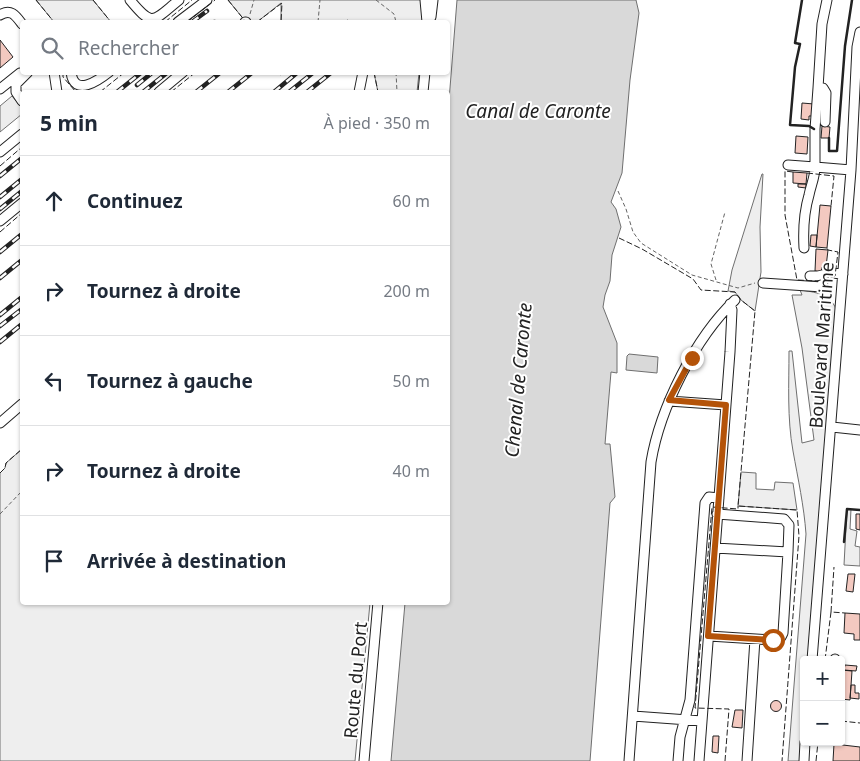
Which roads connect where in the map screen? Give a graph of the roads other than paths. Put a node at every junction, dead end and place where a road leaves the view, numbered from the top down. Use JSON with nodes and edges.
{"nodes":[{"id":1,"x":130,"y":0,"type":"edge"},
{"id":2,"x":179,"y":0,"type":"edge"},
{"id":3,"x":207,"y":0,"type":"edge"},
{"id":4,"x":425,"y":0,"type":"edge"},
{"id":5,"x":433,"y":0,"type":"edge"},
{"id":6,"x":827,"y":0,"type":"edge"},
{"id":7,"x":0,"y":15,"type":"edge"},
{"id":8,"x":181,"y":20,"type":"edge"},
{"id":9,"x":427,"y":20,"type":"edge"},
{"id":10,"x":431,"y":20,"type":"edge"},
{"id":11,"x":20,"y":22,"type":"edge"},
{"id":12,"x":860,"y":34,"type":"edge"},
{"id":13,"x":20,"y":73,"type":"edge"},
{"id":14,"x":25,"y":75,"type":"edge"},
{"id":15,"x":54,"y":75,"type":"edge"},
{"id":16,"x":71,"y":75,"type":"edge"},
{"id":17,"x":105,"y":75,"type":"edge"},
{"id":18,"x":179,"y":75,"type":"edge"},
{"id":19,"x":363,"y":75,"type":"edge"},
{"id":20,"x":425,"y":75,"type":"edge"},
{"id":21,"x":818,"y":88,"type":"junction"},
{"id":22,"x":0,"y":90,"type":"edge"},
{"id":23,"x":57,"y":90,"type":"edge"},
{"id":24,"x":161,"y":90,"type":"edge"},
{"id":25,"x":360,"y":90,"type":"edge"},
{"id":26,"x":423,"y":90,"type":"edge"},
{"id":27,"x":20,"y":98,"type":"edge"},
{"id":28,"x":825,"y":122,"type":"dead end"},
{"id":29,"x":20,"y":136,"type":"edge"},
{"id":30,"x":0,"y":152,"type":"edge"},
{"id":31,"x":788,"y":164,"type":"dead end"},
{"id":32,"x":815,"y":167,"type":"junction"},
{"id":33,"x":851,"y":170,"type":"junction"},
{"id":34,"x":20,"y":204,"type":"edge"},
{"id":35,"x":0,"y":221,"type":"edge"},
{"id":36,"x":804,"y":248,"type":"dead end"},
{"id":37,"x":843,"y":274,"type":"junction"},
{"id":38,"x":824,"y":275,"type":"junction"},
{"id":39,"x":810,"y":276,"type":"dead end"},
{"id":40,"x":763,"y":283,"type":"road end"},
{"id":41,"x":669,"y":400,"type":"junction"},
{"id":42,"x":726,"y":405,"type":"junction"},
{"id":43,"x":20,"y":406,"type":"edge"},
{"id":44,"x":0,"y":423,"type":"edge"},
{"id":45,"x":832,"y":427,"type":"junction"},
{"id":46,"x":860,"y":430,"type":"edge"},
{"id":47,"x":719,"y":498,"type":"junction"},
{"id":48,"x":718,"y":514,"type":"junction"},
{"id":49,"x":715,"y":548,"type":"junction"},
{"id":50,"x":788,"y":552,"type":"junction"},
{"id":51,"x":378,"y":605,"type":"edge"},
{"id":52,"x":708,"y":636,"type":"junction"},
{"id":53,"x":755,"y":640,"type":"junction"},
{"id":54,"x":812,"y":656,"type":"edge"},
{"id":55,"x":633,"y":716,"type":"junction"},
{"id":56,"x":685,"y":719,"type":"junction"},
{"id":57,"x":702,"y":721,"type":"junction"},
{"id":58,"x":806,"y":746,"type":"edge"},
{"id":59,"x":364,"y":761,"type":"edge"},
{"id":60,"x":629,"y":761,"type":"edge"},
{"id":61,"x":678,"y":761,"type":"edge"},
{"id":62,"x":699,"y":761,"type":"edge"},
{"id":63,"x":747,"y":761,"type":"edge"},
{"id":64,"x":804,"y":761,"type":"edge"}],
"edges":[{"from":1,"to":2,"type":"street"},
{"from":3,"to":8,"type":"street"},
{"from":4,"to":9,"type":"street"},
{"from":5,"to":10,"type":"street"},
{"from":6,"to":21,"type":"street"},
{"from":7,"to":11,"type":"street"},
{"from":12,"to":33,"type":"street","name":"Boulevard Maritime"},
{"from":13,"to":22,"type":"street"},
{"from":14,"to":27,"type":"street"},
{"from":15,"to":23,"type":"street"},
{"from":16,"to":17,"type":"street"},
{"from":18,"to":24,"type":"street"},
{"from":19,"to":25,"type":"street"},
{"from":20,"to":26,"type":"street"},
{"from":21,"to":28,"type":"street"},
{"from":21,"to":32,"type":"street"},
{"from":29,"to":30,"type":"street"},
{"from":31,"to":32,"type":"street"},
{"from":32,"to":33,"type":"street"},
{"from":32,"to":36,"type":"street"},
{"from":33,"to":37,"type":"street","name":"Boulevard Maritime"},
{"from":34,"to":35,"type":"street"},
{"from":37,"to":38,"type":"street"},
{"from":37,"to":45,"type":"street","name":"Boulevard Maritime"},
{"from":38,"to":39,"type":"street"},
{"from":38,"to":40,"type":"street"},
{"from":41,"to":42,"type":"street"},
{"from":41,"to":42,"type":"street"},
{"from":41,"to":55,"type":"street"},
{"from":42,"to":47,"type":"street"},
{"from":43,"to":44,"type":"street"},
{"from":45,"to":46,"type":"street"},
{"from":45,"to":54,"type":"street","name":"Boulevard Maritime"},
{"from":47,"to":48,"type":"street"},
{"from":47,"to":56,"type":"street"},
{"from":48,"to":49,"type":"street"},
{"from":48,"to":50,"type":"street"},
{"from":49,"to":50,"type":"street"},
{"from":49,"to":52,"type":"street"},
{"from":50,"to":53,"type":"street"},
{"from":51,"to":59,"type":"street","name":"Route du Port"},
{"from":52,"to":53,"type":"street"},
{"from":52,"to":57,"type":"street"},
{"from":53,"to":63,"type":"street"},
{"from":55,"to":56,"type":"street"},
{"from":55,"to":60,"type":"street"},
{"from":56,"to":57,"type":"street"},
{"from":56,"to":61,"type":"street"},
{"from":57,"to":62,"type":"street"},
{"from":58,"to":64,"type":"street"}]}
